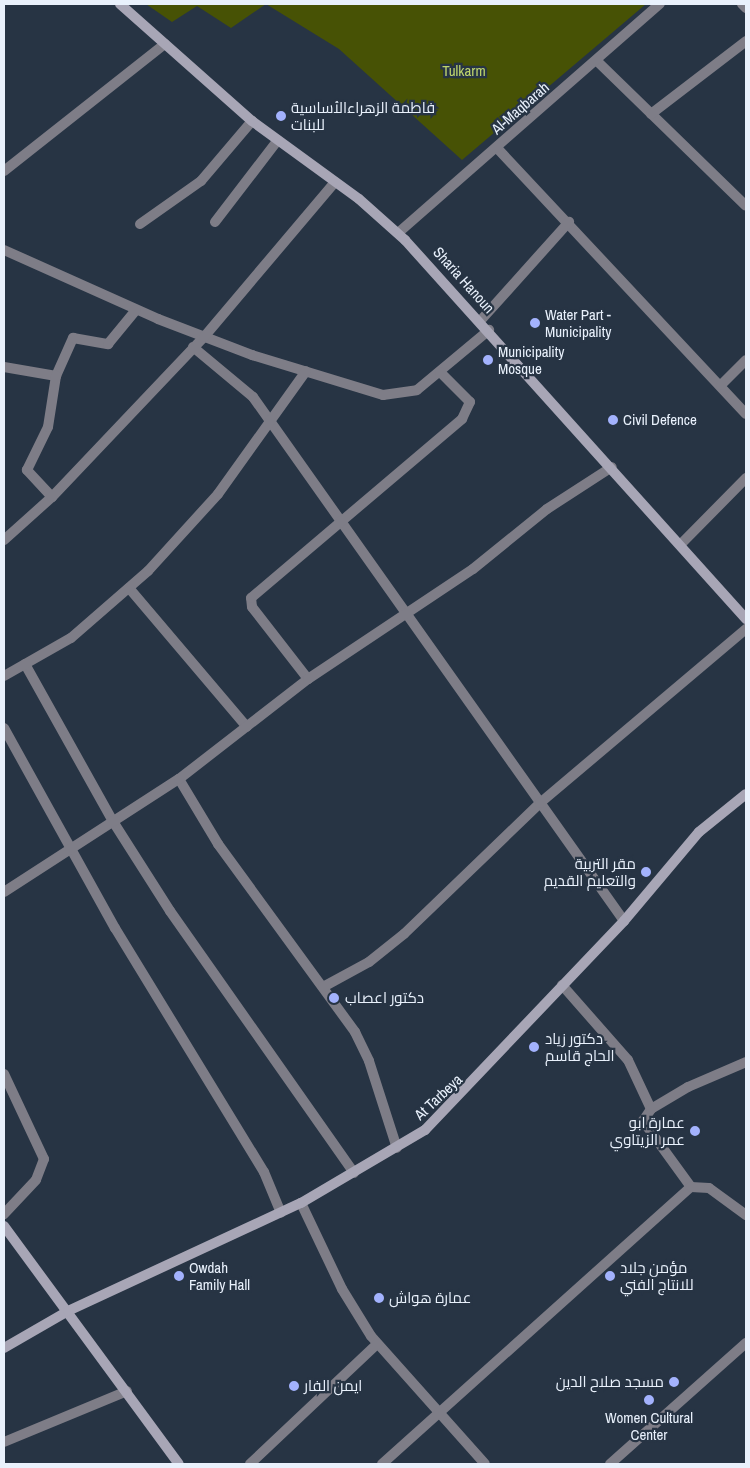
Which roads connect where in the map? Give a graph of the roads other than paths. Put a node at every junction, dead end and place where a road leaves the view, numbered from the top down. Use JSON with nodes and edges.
{"nodes":[{"id":1,"x":120,"y":4,"type":"edge"},
{"id":2,"x":660,"y":4,"type":"edge"},
{"id":3,"x":742,"y":4,"type":"edge"},
{"id":4,"x":746,"y":8,"type":"edge"},
{"id":5,"x":746,"y":41,"type":"edge"},
{"id":6,"x":166,"y":44,"type":"junction"},
{"id":7,"x":598,"y":62,"type":"junction"},
{"id":8,"x":651,"y":114,"type":"junction"},
{"id":9,"x":252,"y":121,"type":"junction"},
{"id":10,"x":278,"y":140,"type":"junction"},
{"id":11,"x":497,"y":148,"type":"junction"},
{"id":12,"x":4,"y":171,"type":"edge"},
{"id":13,"x":335,"y":182,"type":"junction"},
{"id":14,"x":746,"y":206,"type":"edge"},
{"id":15,"x":215,"y":222,"type":"dead end"},
{"id":16,"x":569,"y":222,"type":"junction"},
{"id":17,"x":140,"y":224,"type":"dead end"},
{"id":18,"x":398,"y":233,"type":"junction"},
{"id":19,"x":4,"y":250,"type":"edge"},
{"id":20,"x":136,"y":310,"type":"junction"},
{"id":21,"x":481,"y":320,"type":"junction"},
{"id":22,"x":489,"y":330,"type":"junction"},
{"id":23,"x":204,"y":337,"type":"junction"},
{"id":24,"x":193,"y":348,"type":"junction"},
{"id":25,"x":746,"y":360,"type":"edge"},
{"id":26,"x":4,"y":367,"type":"edge"},
{"id":27,"x":306,"y":371,"type":"junction"},
{"id":28,"x":440,"y":372,"type":"junction"},
{"id":29,"x":56,"y":376,"type":"junction"},
{"id":30,"x":720,"y":385,"type":"junction"},
{"id":31,"x":746,"y":414,"type":"edge"},
{"id":32,"x":270,"y":422,"type":"junction"},
{"id":33,"x":612,"y":466,"type":"junction"},
{"id":34,"x":746,"y":478,"type":"edge"},
{"id":35,"x":52,"y":497,"type":"junction"},
{"id":36,"x":343,"y":524,"type":"junction"},
{"id":37,"x":4,"y":540,"type":"edge"},
{"id":38,"x":681,"y":544,"type":"junction"},
{"id":39,"x":129,"y":588,"type":"junction"},
{"id":40,"x":405,"y":613,"type":"junction"},
{"id":41,"x":746,"y":619,"type":"edge"},
{"id":42,"x":746,"y":628,"type":"edge"},
{"id":43,"x":25,"y":664,"type":"junction"},
{"id":44,"x":4,"y":676,"type":"edge"},
{"id":45,"x":308,"y":679,"type":"junction"},
{"id":46,"x":247,"y":727,"type":"junction"},
{"id":47,"x":4,"y":728,"type":"edge"},
{"id":48,"x":179,"y":779,"type":"junction"},
{"id":49,"x":746,"y":794,"type":"edge"},
{"id":50,"x":540,"y":803,"type":"junction"},
{"id":51,"x":114,"y":823,"type":"junction"},
{"id":52,"x":70,"y":846,"type":"junction"},
{"id":53,"x":4,"y":892,"type":"edge"},
{"id":54,"x":624,"y":921,"type":"junction"},
{"id":55,"x":562,"y":985,"type":"junction"},
{"id":56,"x":323,"y":987,"type":"junction"},
{"id":57,"x":746,"y":1062,"type":"edge"},
{"id":58,"x":4,"y":1074,"type":"edge"},
{"id":59,"x":651,"y":1109,"type":"junction"},
{"id":60,"x":397,"y":1148,"type":"junction"},
{"id":61,"x":354,"y":1174,"type":"junction"},
{"id":62,"x":691,"y":1187,"type":"junction"},
{"id":63,"x":301,"y":1203,"type":"junction"},
{"id":64,"x":281,"y":1213,"type":"junction"},
{"id":65,"x":4,"y":1214,"type":"edge"},
{"id":66,"x":746,"y":1215,"type":"edge"},
{"id":67,"x":4,"y":1226,"type":"edge"},
{"id":68,"x":68,"y":1312,"type":"junction"},
{"id":69,"x":746,"y":1343,"type":"edge"},
{"id":70,"x":377,"y":1344,"type":"junction"},
{"id":71,"x":4,"y":1348,"type":"edge"},
{"id":72,"x":127,"y":1391,"type":"junction"},
{"id":73,"x":439,"y":1416,"type":"junction"},
{"id":74,"x":4,"y":1442,"type":"edge"},
{"id":75,"x":178,"y":1464,"type":"edge"},
{"id":76,"x":250,"y":1464,"type":"edge"},
{"id":77,"x":382,"y":1464,"type":"edge"},
{"id":78,"x":485,"y":1464,"type":"edge"},
{"id":79,"x":610,"y":1464,"type":"edge"}],
"edges":[{"from":1,"to":6,"type":"street","name":"Sharia Hanoun"},
{"from":2,"to":7,"type":"street","name":"Al-Maqbarah"},
{"from":3,"to":4,"type":"street"},
{"from":5,"to":8,"type":"street"},
{"from":6,"to":9,"type":"street","name":"Sharia Hanoun"},
{"from":6,"to":12,"type":"street"},
{"from":7,"to":8,"type":"street"},
{"from":7,"to":11,"type":"street","name":"Al-Maqbarah"},
{"from":8,"to":14,"type":"street"},
{"from":9,"to":10,"type":"street","name":"Sharia Hanoun"},
{"from":9,"to":17,"type":"street"},
{"from":10,"to":13,"type":"street","name":"Sharia Hanoun"},
{"from":10,"to":15,"type":"street"},
{"from":11,"to":16,"type":"street"},
{"from":11,"to":18,"type":"street","name":"Al-Maqbarah"},
{"from":13,"to":18,"type":"street","name":"Sharia Hanoun"},
{"from":13,"to":23,"type":"street"},
{"from":16,"to":21,"type":"street"},
{"from":16,"to":30,"type":"street"},
{"from":18,"to":21,"type":"street","name":"Sharia Hanoun"},
{"from":19,"to":20,"type":"street"},
{"from":20,"to":23,"type":"street"},
{"from":20,"to":29,"type":"street"},
{"from":21,"to":22,"type":"street","name":"Sharia Hanoun"},
{"from":22,"to":28,"type":"street"},
{"from":22,"to":33,"type":"street","name":"Sharia Hanoun"},
{"from":23,"to":24,"type":"street"},
{"from":23,"to":27,"type":"street"},
{"from":24,"to":32,"type":"street"},
{"from":24,"to":35,"type":"street"},
{"from":25,"to":30,"type":"street"},
{"from":26,"to":29,"type":"street"},
{"from":27,"to":28,"type":"street"},
{"from":27,"to":32,"type":"street"},
{"from":28,"to":36,"type":"street"},
{"from":29,"to":35,"type":"street"},
{"from":30,"to":31,"type":"street"},
{"from":32,"to":36,"type":"street"},
{"from":32,"to":39,"type":"street"},
{"from":33,"to":38,"type":"street","name":"Sharia Hanoun"},
{"from":33,"to":40,"type":"street"},
{"from":34,"to":38,"type":"street"},
{"from":35,"to":37,"type":"street"},
{"from":36,"to":40,"type":"street"},
{"from":36,"to":45,"type":"street"},
{"from":38,"to":41,"type":"street","name":"Sharia Hanoun"},
{"from":39,"to":43,"type":"street"},
{"from":39,"to":46,"type":"street"},
{"from":40,"to":45,"type":"street"},
{"from":40,"to":50,"type":"street"},
{"from":42,"to":50,"type":"street"},
{"from":43,"to":44,"type":"street"},
{"from":43,"to":51,"type":"street"},
{"from":45,"to":46,"type":"street"},
{"from":46,"to":48,"type":"street"},
{"from":47,"to":52,"type":"street"},
{"from":48,"to":51,"type":"street"},
{"from":48,"to":56,"type":"street"},
{"from":49,"to":54,"type":"street","name":"At Tarbeya"},
{"from":50,"to":54,"type":"street"},
{"from":50,"to":56,"type":"street"},
{"from":51,"to":52,"type":"street"},
{"from":51,"to":61,"type":"street"},
{"from":52,"to":53,"type":"street"},
{"from":52,"to":64,"type":"street"},
{"from":54,"to":55,"type":"street","name":"At Tarbeya"},
{"from":55,"to":59,"type":"street"},
{"from":55,"to":60,"type":"street","name":"At Tarbeya"},
{"from":56,"to":60,"type":"street"},
{"from":57,"to":59,"type":"street"},
{"from":58,"to":65,"type":"street"},
{"from":59,"to":62,"type":"street"},
{"from":60,"to":61,"type":"street","name":"At Tarbeya"},
{"from":61,"to":63,"type":"street","name":"At Tarbeya"},
{"from":62,"to":66,"type":"street"},
{"from":62,"to":73,"type":"street"},
{"from":63,"to":64,"type":"street","name":"At Tarbeya"},
{"from":63,"to":70,"type":"street"},
{"from":64,"to":68,"type":"street","name":"At Tarbeya"},
{"from":67,"to":68,"type":"street"},
{"from":68,"to":71,"type":"street","name":"At Tarbeya"},
{"from":68,"to":72,"type":"street"},
{"from":69,"to":79,"type":"street"},
{"from":70,"to":73,"type":"street"},
{"from":70,"to":76,"type":"street"},
{"from":72,"to":74,"type":"street"},
{"from":72,"to":75,"type":"street"},
{"from":73,"to":77,"type":"street"},
{"from":73,"to":78,"type":"street"}]}
